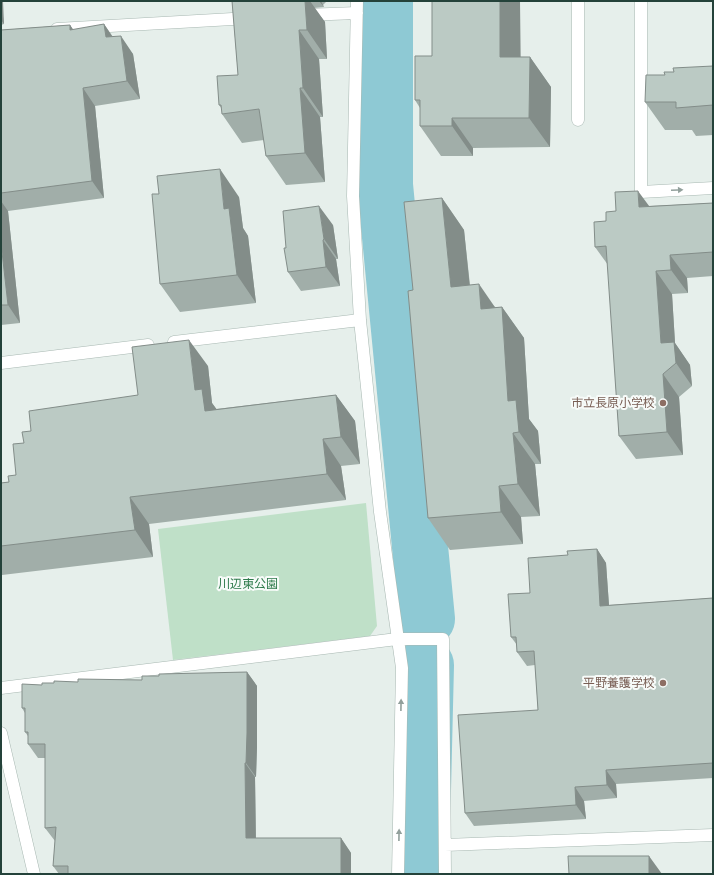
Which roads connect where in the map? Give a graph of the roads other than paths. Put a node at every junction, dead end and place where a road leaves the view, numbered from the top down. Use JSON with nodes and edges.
{"nodes":[{"id":1,"x":578,"y":1,"type":"edge"},
{"id":2,"x":641,"y":1,"type":"edge"},
{"id":3,"x":357,"y":7,"type":"edge"},
{"id":4,"x":294,"y":16,"type":"edge"},
{"id":5,"x":262,"y":18,"type":"edge"},
{"id":6,"x":48,"y":29,"type":"edge"},
{"id":7,"x":578,"y":120,"type":"dead end"},
{"id":8,"x":713,"y":188,"type":"edge"},
{"id":9,"x":360,"y":320,"type":"junction"},
{"id":10,"x":1,"y":363,"type":"edge"},
{"id":11,"x":398,"y":639,"type":"junction"},
{"id":12,"x":1,"y":688,"type":"edge"},
{"id":13,"x":1,"y":733,"type":"edge"},
{"id":14,"x":713,"y":835,"type":"edge"},
{"id":15,"x":445,"y":845,"type":"junction"},
{"id":16,"x":34,"y":874,"type":"edge"},
{"id":17,"x":398,"y":874,"type":"edge"},
{"id":18,"x":445,"y":874,"type":"edge"}],
"edges":[{"from":1,"to":7,"type":"street"},
{"from":2,"to":8,"type":"street","one_way":true},
{"from":3,"to":4,"type":"street"},
{"from":3,"to":9,"type":"street"},
{"from":5,"to":6,"type":"street"},
{"from":9,"to":10,"type":"street"},
{"from":9,"to":11,"type":"street"},
{"from":11,"to":12,"type":"street"},
{"from":11,"to":15,"type":"street"},
{"from":17,"to":11,"type":"street","one_way":true},
{"from":13,"to":16,"type":"street"},
{"from":14,"to":15,"type":"street"},
{"from":15,"to":18,"type":"street"}]}
